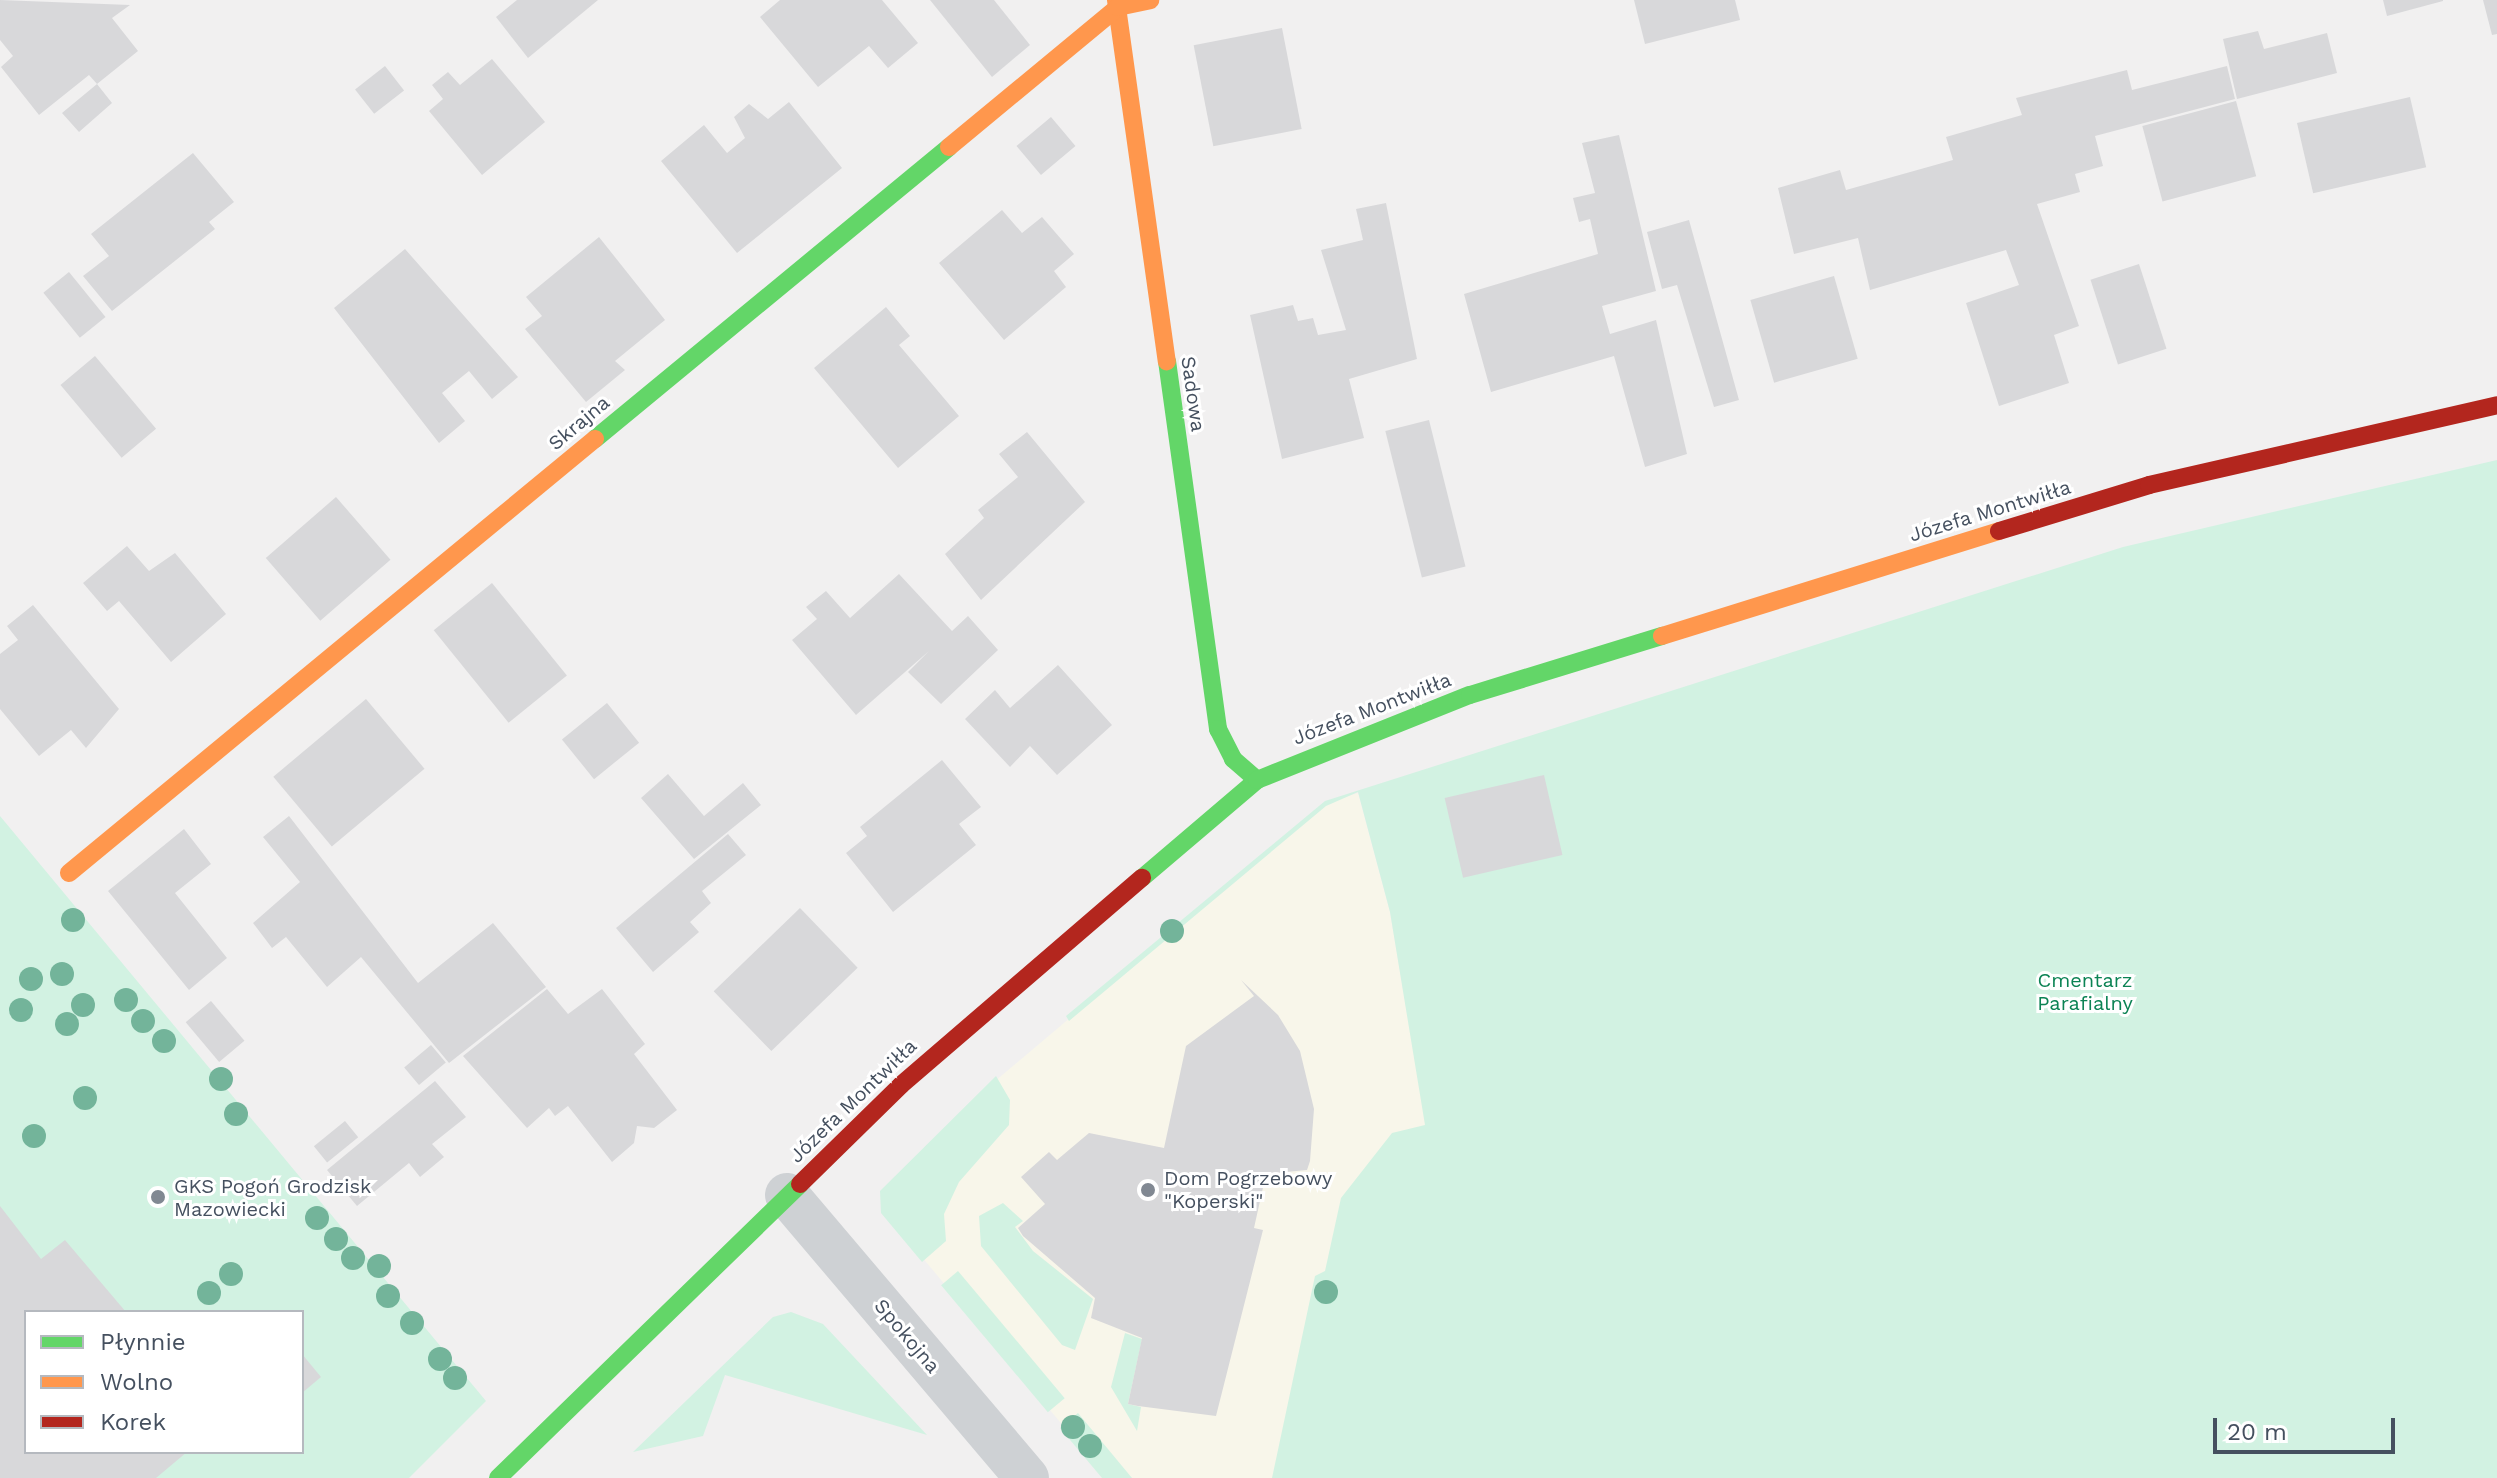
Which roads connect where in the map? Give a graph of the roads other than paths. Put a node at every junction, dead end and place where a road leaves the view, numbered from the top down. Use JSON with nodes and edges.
{"nodes":[{"id":1,"x":1150,"y":0,"type":"edge"},
{"id":2,"x":1117,"y":4,"type":"edge"},
{"id":3,"x":2497,"y":405,"type":"edge"},
{"id":4,"x":1257,"y":780,"type":"junction"},
{"id":5,"x":69,"y":873,"type":"dead end"},
{"id":6,"x":787,"y":1195,"type":"junction"},
{"id":7,"x":498,"y":1478,"type":"edge"},
{"id":8,"x":1027,"y":1478,"type":"edge"}],
"edges":[{"from":1,"to":2,"type":"street"},
{"from":2,"to":4,"type":"street","name":"Sadowa"},
{"from":2,"to":5,"type":"street","name":"Skrajna"},
{"from":3,"to":4,"type":"street","name":"Józefa Montwiłła"},
{"from":4,"to":6,"type":"street","name":"Józefa Montwiłła"},
{"from":6,"to":7,"type":"street","name":"Józefa Montwiłła"},
{"from":6,"to":8,"type":"street","name":"Spokojna"}]}
